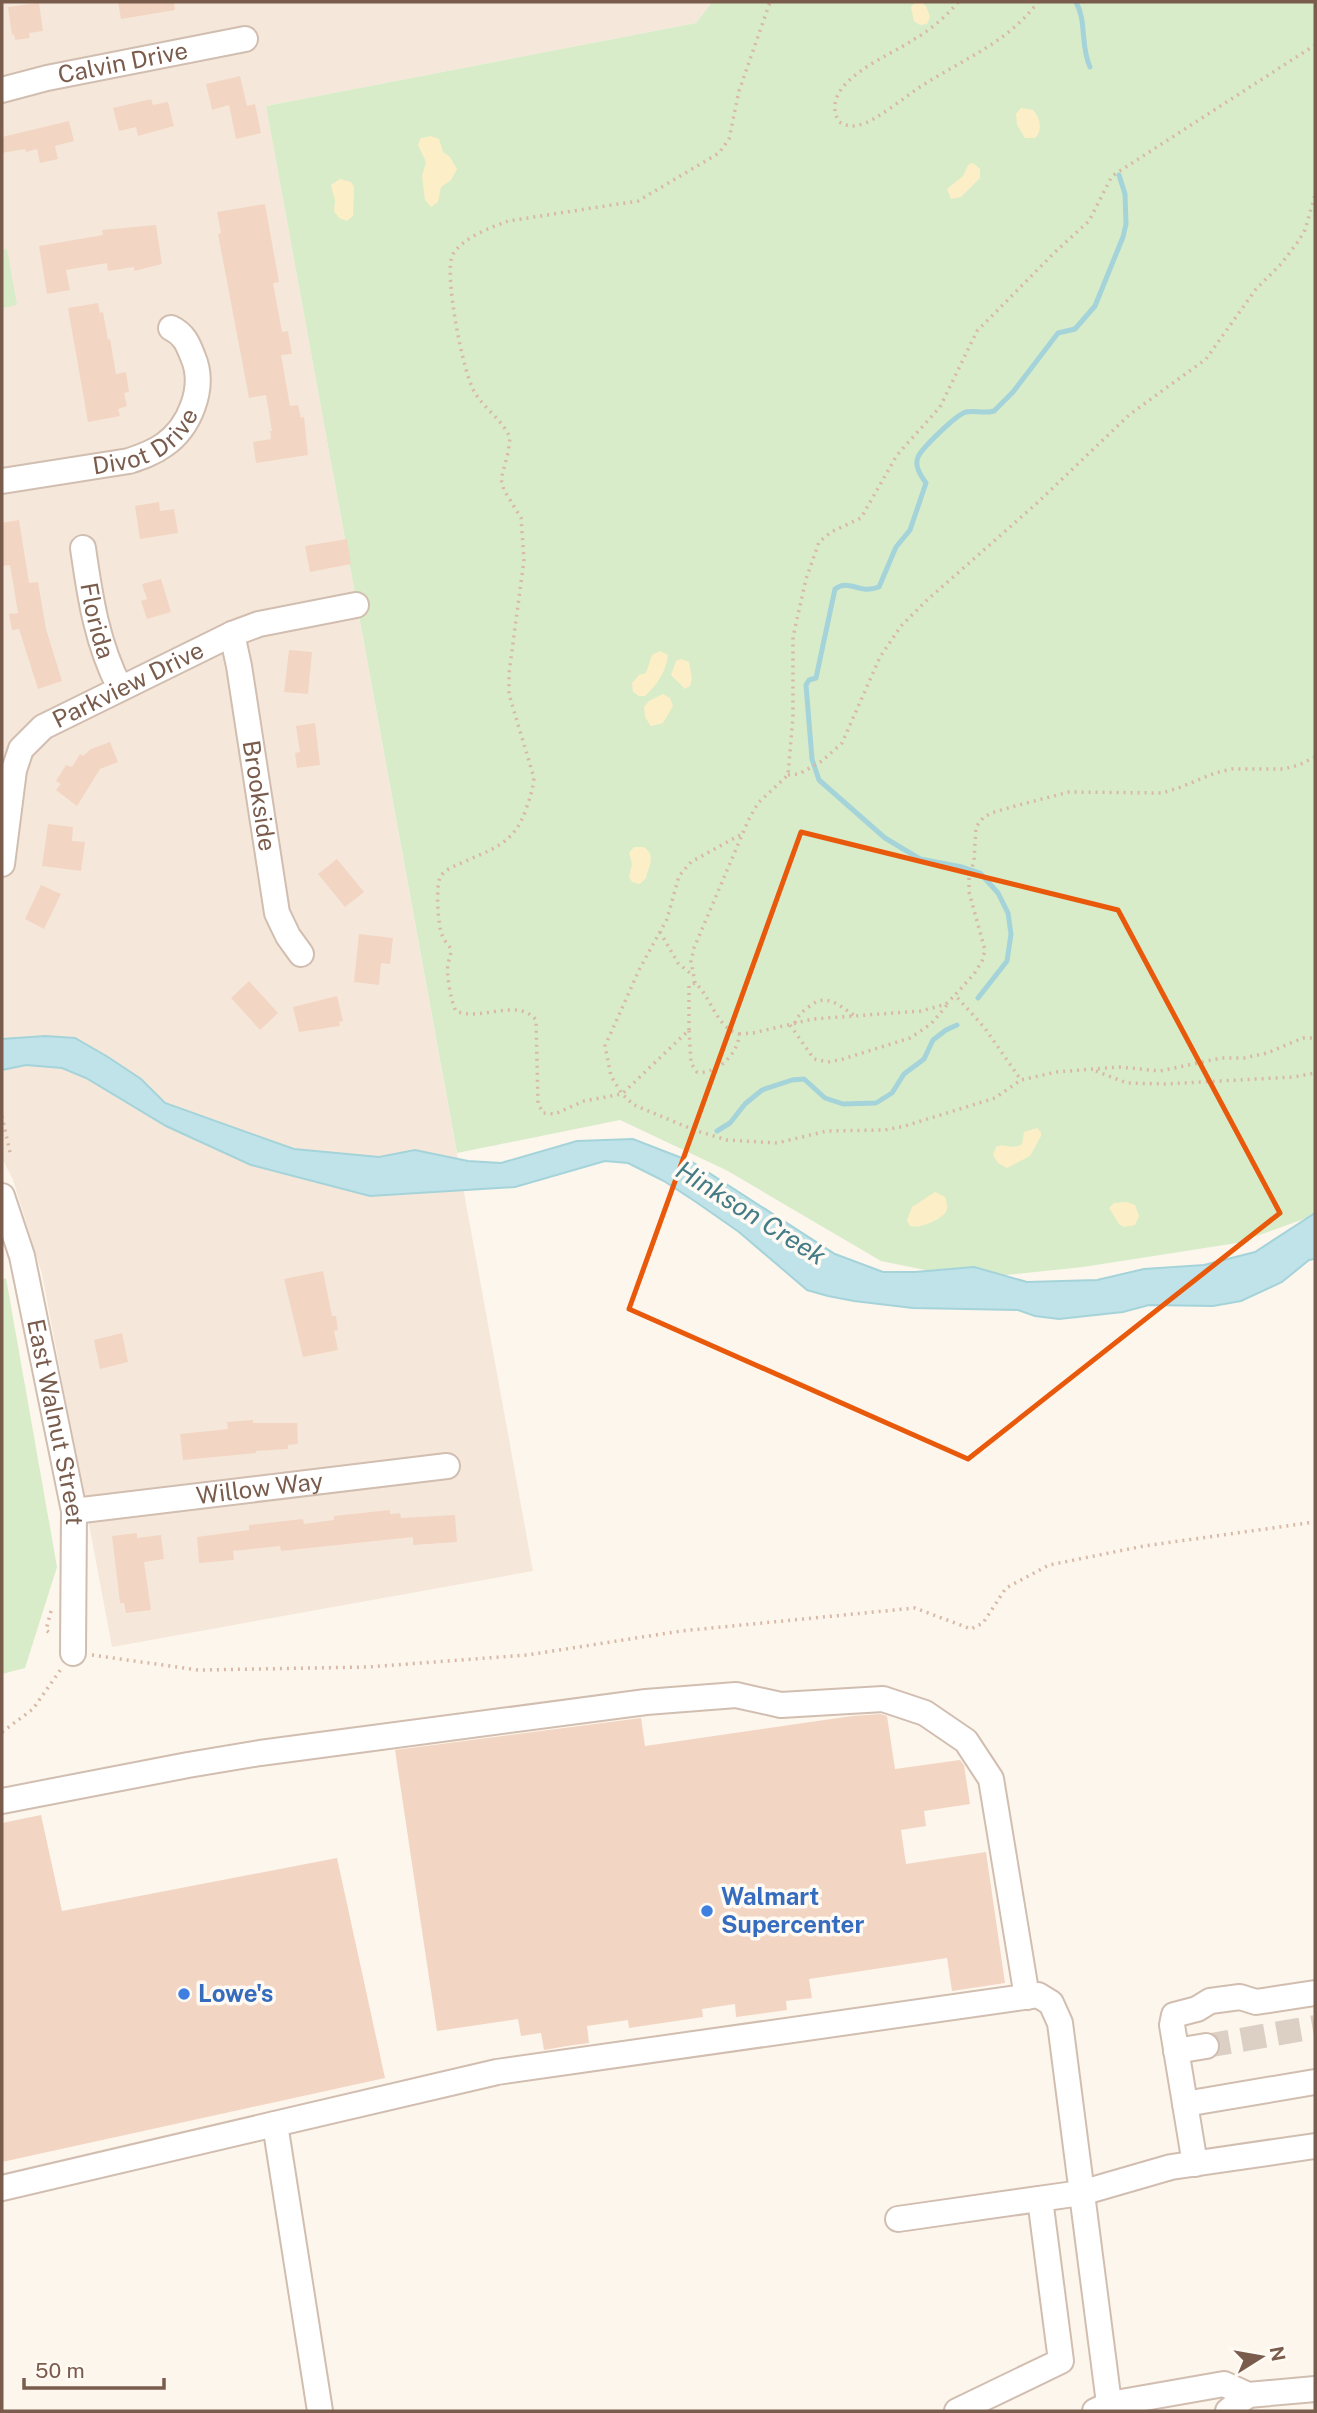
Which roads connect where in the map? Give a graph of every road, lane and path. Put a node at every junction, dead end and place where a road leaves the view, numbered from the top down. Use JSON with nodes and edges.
{"nodes":[{"id":1,"x":770,"y":2,"type":"edge"},
{"id":2,"x":958,"y":2,"type":"edge"},
{"id":3,"x":1038,"y":2,"type":"edge"},
{"id":4,"x":245,"y":39,"type":"dead end"},
{"id":5,"x":1315,"y":45,"type":"edge"},
{"id":6,"x":2,"y":90,"type":"edge"},
{"id":7,"x":1315,"y":195,"type":"edge"},
{"id":8,"x":171,"y":328,"type":"dead end"},
{"id":9,"x":2,"y":481,"type":"edge"},
{"id":10,"x":83,"y":548,"type":"dead end"},
{"id":11,"x":356,"y":605,"type":"dead end"},
{"id":12,"x":232,"y":634,"type":"junction"},
{"id":13,"x":120,"y":688,"type":"junction"},
{"id":14,"x":1315,"y":757,"type":"edge"},
{"id":15,"x":788,"y":775,"type":"junction"},
{"id":16,"x":740,"y":835,"type":"junction"},
{"id":17,"x":2,"y":863,"type":"edge"},
{"id":18,"x":660,"y":932,"type":"junction"},
{"id":19,"x":301,"y":954,"type":"dead end"},
{"id":20,"x":692,"y":975,"type":"junction"},
{"id":21,"x":695,"y":983,"type":"junction"},
{"id":22,"x":955,"y":995,"type":"junction"},
{"id":23,"x":857,"y":1017,"type":"junction"},
{"id":24,"x":792,"y":1024,"type":"junction"},
{"id":25,"x":689,"y":1030,"type":"junction"},
{"id":26,"x":739,"y":1034,"type":"junction"},
{"id":27,"x":1315,"y":1038,"type":"edge"},
{"id":28,"x":1094,"y":1070,"type":"junction"},
{"id":29,"x":1315,"y":1073,"type":"edge"},
{"id":30,"x":1021,"y":1080,"type":"junction"},
{"id":31,"x":622,"y":1094,"type":"junction"},
{"id":32,"x":2,"y":1116,"type":"edge"},
{"id":33,"x":11,"y":1157,"type":"dead end"},
{"id":34,"x":2,"y":1196,"type":"edge"},
{"id":35,"x":447,"y":1466,"type":"dead end"},
{"id":36,"x":74,"y":1511,"type":"junction"},
{"id":37,"x":1315,"y":1522,"type":"edge"},
{"id":38,"x":73,"y":1653,"type":"junction"},
{"id":39,"x":2,"y":1732,"type":"edge"},
{"id":40,"x":2,"y":1801,"type":"edge"},
{"id":41,"x":1315,"y":1993,"type":"edge"},
{"id":42,"x":1027,"y":1997,"type":"junction"},
{"id":43,"x":1206,"y":2046,"type":"tunnel mouth"},
{"id":44,"x":1176,"y":2051,"type":"junction"},
{"id":45,"x":1315,"y":2082,"type":"edge"},
{"id":46,"x":1185,"y":2104,"type":"junction"},
{"id":47,"x":275,"y":2124,"type":"junction"},
{"id":48,"x":1315,"y":2146,"type":"edge"},
{"id":49,"x":1195,"y":2164,"type":"junction"},
{"id":50,"x":2,"y":2188,"type":"edge"},
{"id":51,"x":1081,"y":2193,"type":"junction"},
{"id":52,"x":1040,"y":2199,"type":"junction"},
{"id":53,"x":898,"y":2219,"type":"dead end"},
{"id":54,"x":1315,"y":2389,"type":"edge"},
{"id":55,"x":1248,"y":2395,"type":"junction"},
{"id":56,"x":1104,"y":2409,"type":"edge"},
{"id":57,"x":320,"y":2411,"type":"edge"},
{"id":58,"x":957,"y":2411,"type":"edge"},
{"id":59,"x":1228,"y":2411,"type":"edge"}],
"edges":[{"from":1,"to":31,"type":"path"},
{"from":2,"to":3,"type":"path"},
{"from":4,"to":6,"type":"street","name":"Calvin Drive"},
{"from":5,"to":15,"type":"path"},
{"from":7,"to":15,"type":"path"},
{"from":8,"to":9,"type":"street","name":"Divot Drive"},
{"from":10,"to":13,"type":"street","name":"Florida"},
{"from":11,"to":12,"type":"street","name":"Parkview Drive"},
{"from":12,"to":13,"type":"street","name":"Parkview Drive"},
{"from":12,"to":19,"type":"street","name":"Brookside"},
{"from":13,"to":17,"type":"street","name":"Parkview Drive"},
{"from":14,"to":22,"type":"path"},
{"from":15,"to":16,"type":"path"},
{"from":16,"to":18,"type":"path"},
{"from":16,"to":20,"type":"path"},
{"from":18,"to":20,"type":"path"},
{"from":18,"to":31,"type":"path"},
{"from":20,"to":21,"type":"path"},
{"from":21,"to":25,"type":"path"},
{"from":21,"to":26,"type":"path"},
{"from":22,"to":23,"type":"path"},
{"from":22,"to":24,"type":"path"},
{"from":22,"to":30,"type":"path"},
{"from":23,"to":24,"type":"path"},
{"from":23,"to":24,"type":"path"},
{"from":24,"to":26,"type":"path"},
{"from":25,"to":26,"type":"path"},
{"from":25,"to":31,"type":"path"},
{"from":27,"to":28,"type":"path"},
{"from":28,"to":29,"type":"path"},
{"from":28,"to":30,"type":"path"},
{"from":30,"to":31,"type":"path"},
{"from":32,"to":33,"type":"path"},
{"from":34,"to":36,"type":"street","name":"East Walnut Street"},
{"from":35,"to":36,"type":"street","name":"Willow Way"},
{"from":36,"to":38,"type":"street","name":"East Walnut Street"},
{"from":37,"to":38,"type":"path"},
{"from":38,"to":39,"type":"path"},
{"from":40,"to":42,"type":"street"},
{"from":41,"to":44,"type":"street"},
{"from":42,"to":47,"type":"street"},
{"from":42,"to":51,"type":"street"},
{"from":43,"to":44,"type":"street"},
{"from":44,"to":46,"type":"street"},
{"from":45,"to":46,"type":"street"},
{"from":46,"to":49,"type":"street"},
{"from":47,"to":50,"type":"street"},
{"from":47,"to":57,"type":"street"},
{"from":48,"to":49,"type":"street"},
{"from":49,"to":51,"type":"street"},
{"from":51,"to":52,"type":"street"},
{"from":51,"to":56,"type":"street"},
{"from":52,"to":53,"type":"street"},
{"from":52,"to":58,"type":"street"},
{"from":54,"to":55,"type":"street"},
{"from":55,"to":56,"type":"street"},
{"from":55,"to":59,"type":"street"}]}
